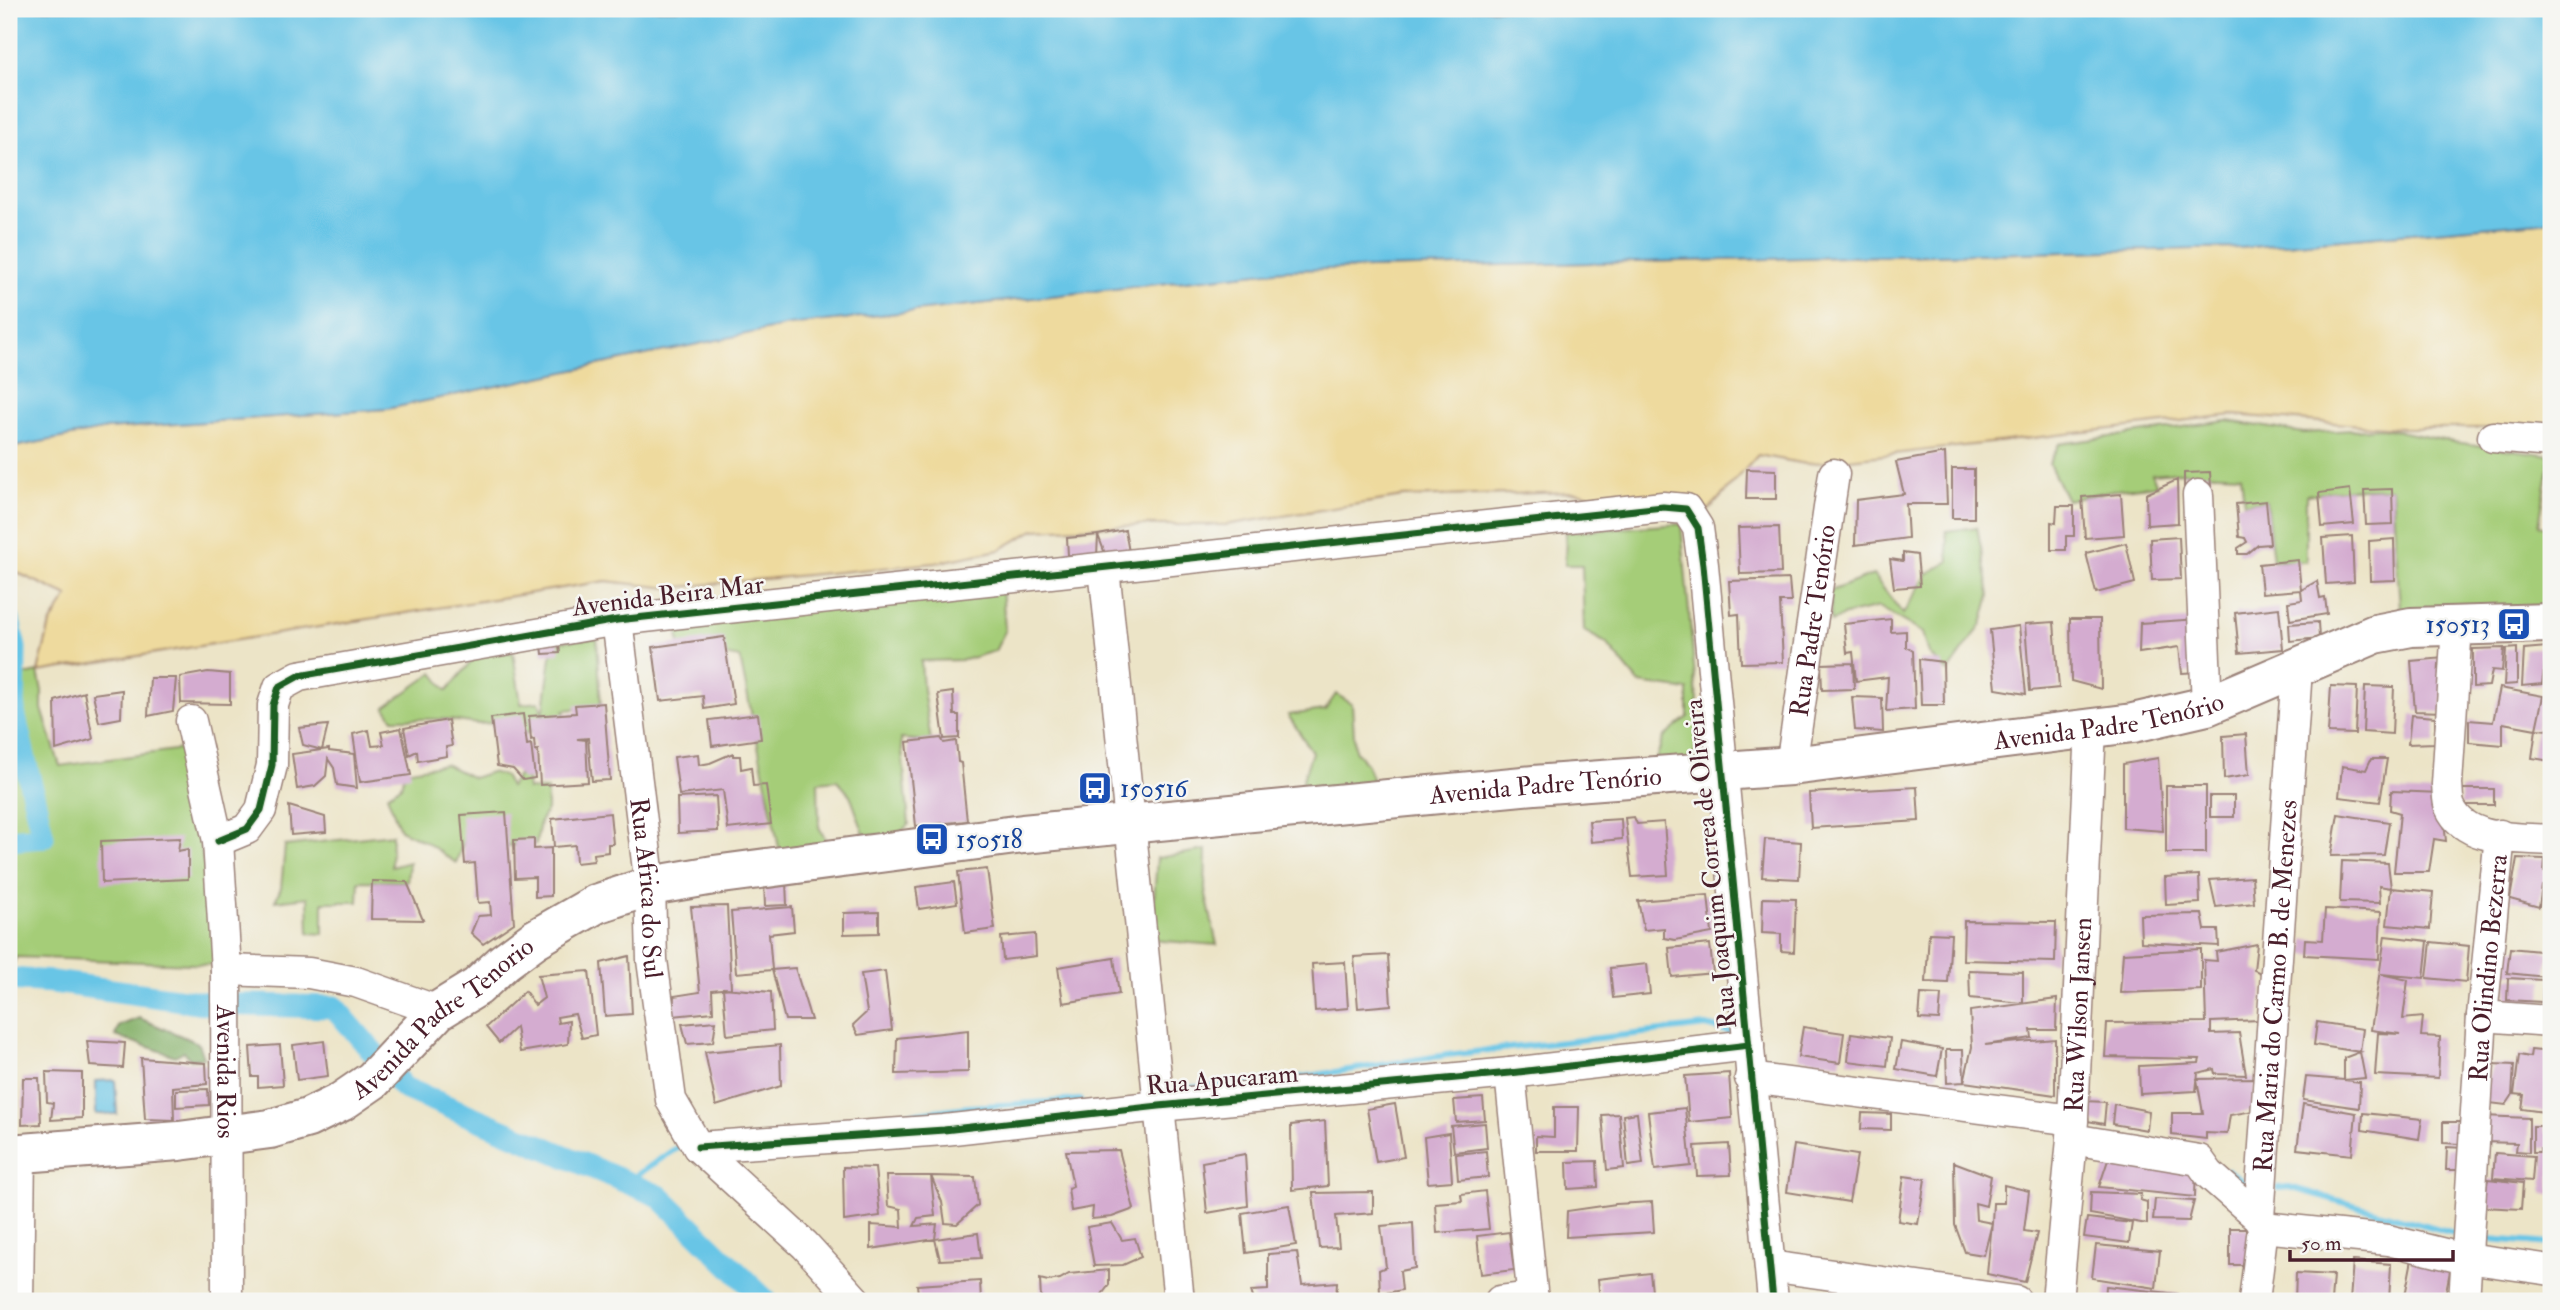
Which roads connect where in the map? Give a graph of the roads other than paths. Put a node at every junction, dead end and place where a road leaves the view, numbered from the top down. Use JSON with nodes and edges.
{"nodes":[{"id":1,"x":2493,"y":438,"type":"dead end"},
{"id":2,"x":2551,"y":442,"type":"edge"},
{"id":3,"x":1833,"y":474,"type":"dead end"},
{"id":4,"x":2199,"y":495,"type":"dead end"},
{"id":5,"x":1686,"y":509,"type":"joint"},
{"id":6,"x":1104,"y":568,"type":"junction"},
{"id":7,"x":617,"y":620,"type":"junction"},
{"id":8,"x":2551,"y":623,"type":"edge"},
{"id":9,"x":2456,"y":625,"type":"junction"},
{"id":10,"x":2297,"y":668,"type":"junction"},
{"id":11,"x":2207,"y":706,"type":"junction"},
{"id":12,"x":191,"y":721,"type":"dead end"},
{"id":13,"x":2091,"y":728,"type":"junction"},
{"id":14,"x":1790,"y":766,"type":"junction"},
{"id":15,"x":1721,"y":772,"type":"junction"},
{"id":16,"x":1131,"y":825,"type":"junction"},
{"id":17,"x":2500,"y":835,"type":"junction"},
{"id":18,"x":2551,"y":839,"type":"edge"},
{"id":19,"x":218,"y":841,"type":"junction"},
{"id":20,"x":650,"y":886,"type":"junction"},
{"id":21,"x":226,"y":977,"type":"junction"},
{"id":22,"x":438,"y":1011,"type":"junction"},
{"id":23,"x":2482,"y":1016,"type":"junction"},
{"id":24,"x":2551,"y":1021,"type":"edge"},
{"id":25,"x":1749,"y":1045,"type":"junction"},
{"id":26,"x":1510,"y":1073,"type":"junction"},
{"id":27,"x":1750,"y":1078,"type":"junction"},
{"id":28,"x":1159,"y":1106,"type":"junction"},
{"id":29,"x":2073,"y":1129,"type":"junction"},
{"id":30,"x":228,"y":1135,"type":"junction"},
{"id":31,"x":698,"y":1147,"type":"junction"},
{"id":32,"x":14,"y":1153,"type":"edge"},
{"id":33,"x":2261,"y":1223,"type":"junction"},
{"id":34,"x":2468,"y":1257,"type":"junction"},
{"id":35,"x":1770,"y":1266,"type":"junction"},
{"id":36,"x":2551,"y":1270,"type":"edge"},
{"id":37,"x":1533,"y":1299,"type":"edge"},
{"id":38,"x":18,"y":1301,"type":"edge"},
{"id":39,"x":227,"y":1301,"type":"edge"},
{"id":40,"x":856,"y":1301,"type":"edge"},
{"id":41,"x":1179,"y":1301,"type":"edge"},
{"id":42,"x":1500,"y":1301,"type":"edge"},
{"id":43,"x":1773,"y":1301,"type":"edge"},
{"id":44,"x":2016,"y":1301,"type":"edge"},
{"id":45,"x":2057,"y":1301,"type":"edge"},
{"id":46,"x":2254,"y":1301,"type":"edge"},
{"id":47,"x":2464,"y":1301,"type":"edge"}],
"edges":[{"from":1,"to":2,"type":"street"},
{"from":3,"to":14,"type":"street","name":"Rua Padre Tenório"},
{"from":4,"to":11,"type":"street"},
{"from":5,"to":6,"type":"street","name":"Avenida Beira Mar"},
{"from":5,"to":15,"type":"street","name":"Rua Joaquim Correa de Oliveira"},
{"from":6,"to":7,"type":"street","name":"Avenida Beira Mar"},
{"from":6,"to":16,"type":"street"},
{"from":7,"to":19,"type":"street","name":"Avenida Beira Mar"},
{"from":7,"to":20,"type":"street","name":"Rua Africa do Sul"},
{"from":8,"to":9,"type":"main road","name":"Avenida Padre Tenório"},
{"from":9,"to":10,"type":"main road","name":"Avenida Padre Tenório"},
{"from":9,"to":17,"type":"street","name":"Rua Olindino Bezerra"},
{"from":10,"to":11,"type":"main road","name":"Avenida Padre Tenório"},
{"from":10,"to":33,"type":"street","name":"Rua Maria do Carmo B. de Menezes"},
{"from":11,"to":13,"type":"main road","name":"Avenida Padre Tenório"},
{"from":12,"to":19,"type":"street","name":"Avenida Rios"},
{"from":13,"to":14,"type":"main road","name":"Avenida Padre Tenório"},
{"from":13,"to":29,"type":"street","name":"Rua Wilson Jansen"},
{"from":14,"to":15,"type":"main road","name":"Avenida Padre Tenório"},
{"from":15,"to":16,"type":"main road","name":"Avenida Padre Tenório"},
{"from":15,"to":25,"type":"street","name":"Rua Joaquim Correa de Oliveira"},
{"from":16,"to":20,"type":"main road","name":"Avenida Padre Tenório"},
{"from":16,"to":28,"type":"street"},
{"from":17,"to":18,"type":"street"},
{"from":17,"to":23,"type":"street","name":"Rua Olindino Bezerra"},
{"from":19,"to":21,"type":"street","name":"Avenida Rios"},
{"from":20,"to":22,"type":"main road","name":"Avenida Padre Tenorio"},
{"from":20,"to":31,"type":"street","name":"Rua Africa do Sul"},
{"from":21,"to":22,"type":"street"},
{"from":21,"to":30,"type":"street","name":"Avenida Rios"},
{"from":22,"to":30,"type":"main road","name":"Avenida Padre Tenorio"},
{"from":23,"to":24,"type":"street"},
{"from":23,"to":34,"type":"street","name":"Rua Olindino Bezerra"},
{"from":25,"to":26,"type":"street","name":"Rua Apucaram"},
{"from":25,"to":27,"type":"street","name":"Rua Joaquim Correa de Oliveira"},
{"from":26,"to":28,"type":"street","name":"Rua Apucaram"},
{"from":26,"to":37,"type":"street"},
{"from":27,"to":29,"type":"street"},
{"from":27,"to":35,"type":"street","name":"Rua Joaquim Correa de Oliveira"},
{"from":28,"to":31,"type":"street","name":"Rua Apucaram"},
{"from":28,"to":41,"type":"street"},
{"from":29,"to":33,"type":"street"},
{"from":29,"to":45,"type":"street","name":"Rua Wilson Jansen"},
{"from":30,"to":32,"type":"main road","name":"Avenida Padre Tenorio"},
{"from":30,"to":39,"type":"street","name":"Avenida Rios"},
{"from":31,"to":40,"type":"street","name":"Rua Africa do Sul"},
{"from":32,"to":38,"type":"street"},
{"from":33,"to":34,"type":"street"},
{"from":33,"to":46,"type":"street","name":"Rua Maria do Carmo B. de Menezes"},
{"from":34,"to":36,"type":"street"},
{"from":34,"to":47,"type":"street","name":"Rua Olindino Bezerra"},
{"from":35,"to":43,"type":"street","name":"Rua Joaquim Correa de Oliveira"},
{"from":35,"to":44,"type":"street"},
{"from":37,"to":42,"type":"street"}]}
